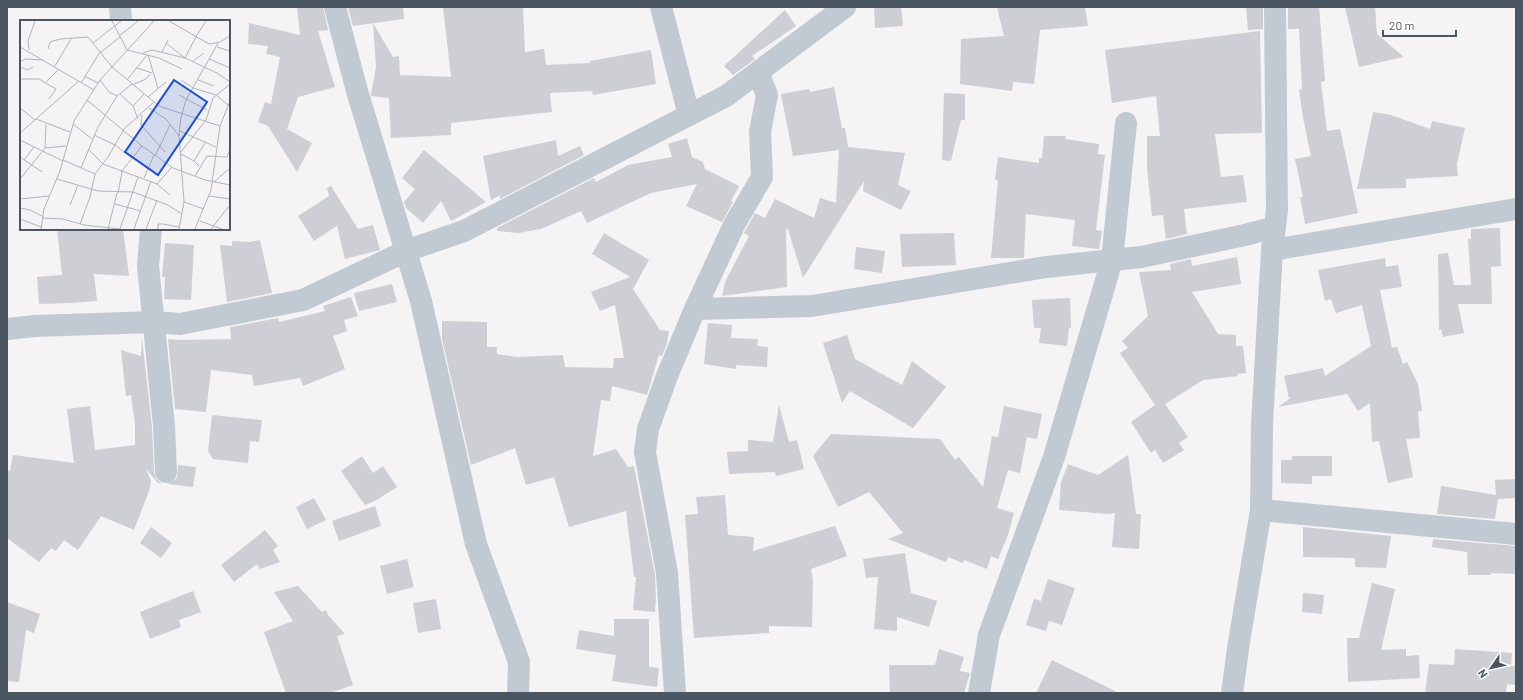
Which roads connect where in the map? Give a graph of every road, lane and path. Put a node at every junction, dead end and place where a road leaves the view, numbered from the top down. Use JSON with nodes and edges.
{"nodes":[{"id":1,"x":120,"y":7,"type":"edge"},
{"id":2,"x":335,"y":7,"type":"edge"},
{"id":3,"x":661,"y":7,"type":"edge"},
{"id":4,"x":845,"y":7,"type":"edge"},
{"id":5,"x":1275,"y":7,"type":"edge"},
{"id":6,"x":121,"y":20,"type":"edge"},
{"id":7,"x":758,"y":72,"type":"junction"},
{"id":8,"x":689,"y":115,"type":"junction"},
{"id":9,"x":1126,"y":123,"type":"dead end"},
{"id":10,"x":1516,"y":209,"type":"edge"},
{"id":11,"x":1275,"y":227,"type":"junction"},
{"id":12,"x":151,"y":230,"type":"edge"},
{"id":13,"x":1272,"y":250,"type":"junction"},
{"id":14,"x":406,"y":251,"type":"junction"},
{"id":15,"x":1112,"y":260,"type":"junction"},
{"id":16,"x":695,"y":309,"type":"junction"},
{"id":17,"x":154,"y":322,"type":"junction"},
{"id":18,"x":7,"y":329,"type":"edge"},
{"id":19,"x":166,"y":472,"type":"dead end"},
{"id":20,"x":1261,"y":510,"type":"junction"},
{"id":21,"x":1516,"y":534,"type":"edge"},
{"id":22,"x":518,"y":693,"type":"edge"},
{"id":23,"x":675,"y":693,"type":"edge"},
{"id":24,"x":978,"y":693,"type":"edge"},
{"id":25,"x":1232,"y":693,"type":"edge"}],
"edges":[{"from":1,"to":6,"type":"street"},
{"from":2,"to":14,"type":"street"},
{"from":3,"to":8,"type":"street"},
{"from":4,"to":7,"type":"street"},
{"from":5,"to":11,"type":"street"},
{"from":7,"to":8,"type":"street"},
{"from":7,"to":16,"type":"street"},
{"from":8,"to":14,"type":"street"},
{"from":9,"to":15,"type":"street"},
{"from":10,"to":13,"type":"street"},
{"from":11,"to":13,"type":"street"},
{"from":11,"to":15,"type":"street"},
{"from":12,"to":17,"type":"street"},
{"from":13,"to":20,"type":"street"},
{"from":14,"to":17,"type":"street"},
{"from":14,"to":22,"type":"street"},
{"from":15,"to":16,"type":"street"},
{"from":15,"to":24,"type":"street"},
{"from":16,"to":23,"type":"street"},
{"from":17,"to":18,"type":"street"},
{"from":17,"to":19,"type":"street"},
{"from":20,"to":21,"type":"street"},
{"from":20,"to":25,"type":"street"}]}
